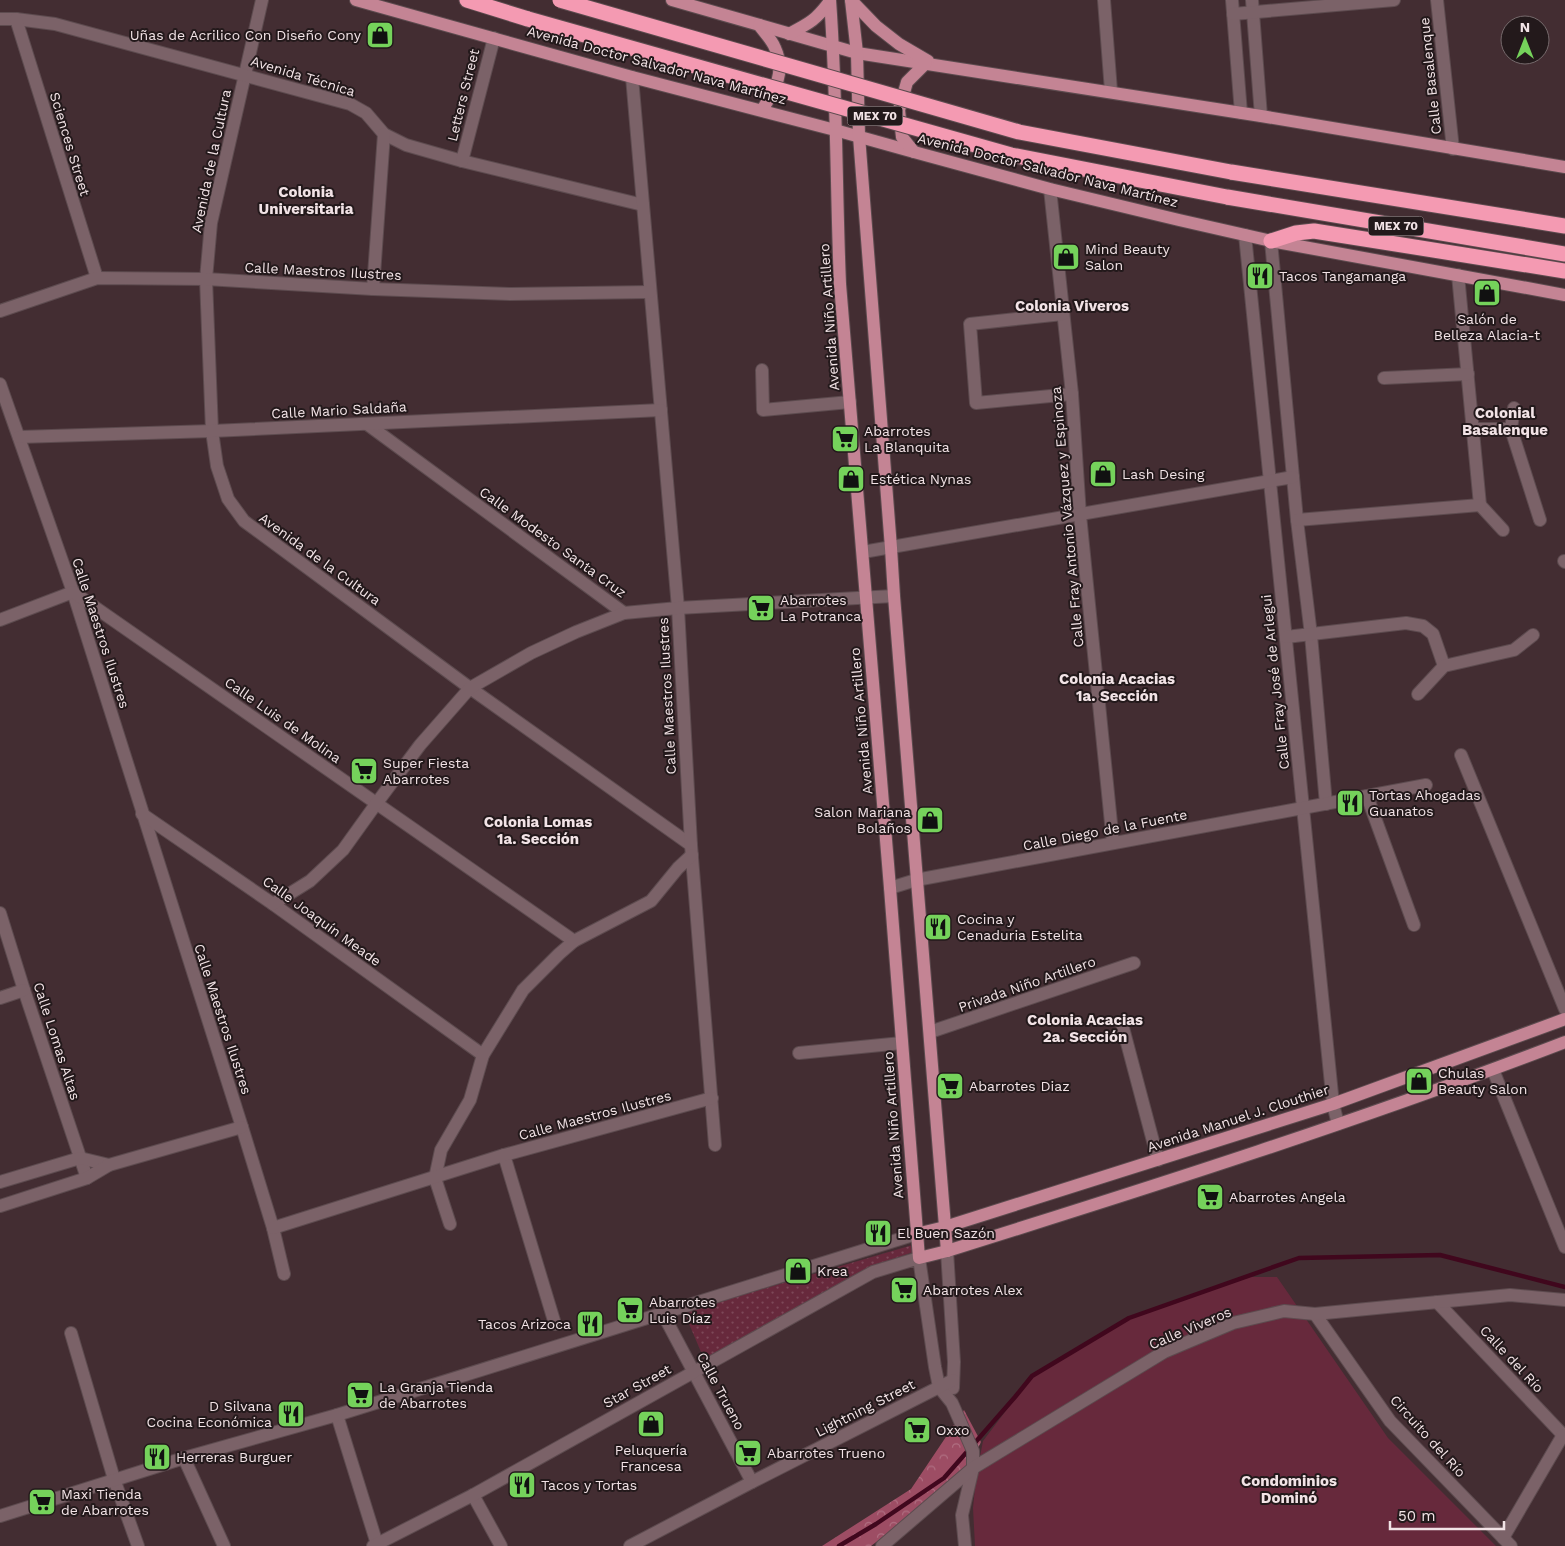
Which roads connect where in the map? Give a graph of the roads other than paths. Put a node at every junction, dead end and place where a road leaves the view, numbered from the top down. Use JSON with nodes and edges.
{"nodes":[{"id":1,"x":262,"y":0,"type":"edge"},
{"id":2,"x":356,"y":0,"type":"edge"},
{"id":3,"x":467,"y":0,"type":"edge"},
{"id":4,"x":560,"y":0,"type":"edge"},
{"id":5,"x":672,"y":0,"type":"edge"},
{"id":6,"x":830,"y":0,"type":"edge"},
{"id":7,"x":851,"y":0,"type":"edge"},
{"id":8,"x":1104,"y":0,"type":"edge"},
{"id":9,"x":1232,"y":0,"type":"edge"},
{"id":10,"x":1394,"y":0,"type":"edge"},
{"id":11,"x":1437,"y":0,"type":"edge"},
{"id":12,"x":1252,"y":6,"type":"edge"},
{"id":13,"x":1233,"y":14,"type":"junction"},
{"id":14,"x":0,"y":19,"type":"edge"},
{"id":15,"x":16,"y":19,"type":"junction"},
{"id":16,"x":759,"y":25,"type":"junction"},
{"id":17,"x":789,"y":34,"type":"junction"},
{"id":18,"x":494,"y":38,"type":"junction"},
{"id":19,"x":833,"y":46,"type":"junction"},
{"id":20,"x":857,"y":53,"type":"junction"},
{"id":21,"x":930,"y":64,"type":"junction"},
{"id":22,"x":244,"y":74,"type":"junction"},
{"id":23,"x":632,"y":77,"type":"junction"},
{"id":24,"x":1111,"y":92,"type":"junction"},
{"id":25,"x":762,"y":110,"type":"junction"},
{"id":26,"x":1242,"y":113,"type":"junction"},
{"id":27,"x":1261,"y":116,"type":"junction"},
{"id":28,"x":835,"y":130,"type":"junction"},
{"id":29,"x":384,"y":134,"type":"junction"},
{"id":30,"x":859,"y":136,"type":"junction"},
{"id":31,"x":1453,"y":149,"type":"junction"},
{"id":32,"x":914,"y":152,"type":"junction"},
{"id":33,"x":462,"y":161,"type":"junction"},
{"id":34,"x":1565,"y":167,"type":"edge"},
{"id":35,"x":1050,"y":189,"type":"junction"},
{"id":36,"x":643,"y":205,"type":"junction"},
{"id":37,"x":1565,"y":225,"type":"edge"},
{"id":38,"x":1245,"y":235,"type":"junction"},
{"id":39,"x":1271,"y":241,"type":"junction"},
{"id":40,"x":1565,"y":254,"type":"edge"},
{"id":41,"x":1565,"y":271,"type":"edge"},
{"id":42,"x":1458,"y":275,"type":"junction"},
{"id":43,"x":97,"y":278,"type":"junction"},
{"id":44,"x":206,"y":279,"type":"junction"},
{"id":45,"x":373,"y":289,"type":"junction"},
{"id":46,"x":650,"y":292,"type":"junction"},
{"id":47,"x":1565,"y":295,"type":"edge"},
{"id":48,"x":0,"y":310,"type":"edge"},
{"id":49,"x":1063,"y":314,"type":"junction"},
{"id":50,"x":762,"y":370,"type":"dead end"},
{"id":51,"x":1468,"y":374,"type":"junction"},
{"id":52,"x":1384,"y":378,"type":"dead end"},
{"id":53,"x":0,"y":384,"type":"edge"},
{"id":54,"x":1072,"y":394,"type":"junction"},
{"id":55,"x":850,"y":402,"type":"junction"},
{"id":56,"x":1514,"y":408,"type":"dead end"},
{"id":57,"x":661,"y":410,"type":"junction"},
{"id":58,"x":367,"y":424,"type":"junction"},
{"id":59,"x":1473,"y":429,"type":"junction"},
{"id":60,"x":1511,"y":429,"type":"junction"},
{"id":61,"x":212,"y":431,"type":"junction"},
{"id":62,"x":19,"y":437,"type":"junction"},
{"id":63,"x":1293,"y":478,"type":"junction"},
{"id":64,"x":1270,"y":481,"type":"junction"},
{"id":65,"x":1480,"y":505,"type":"junction"},
{"id":66,"x":1080,"y":515,"type":"junction"},
{"id":67,"x":1297,"y":520,"type":"junction"},
{"id":68,"x":1540,"y":520,"type":"dead end"},
{"id":69,"x":1503,"y":530,"type":"dead end"},
{"id":70,"x":891,"y":548,"type":"junction"},
{"id":71,"x":863,"y":552,"type":"junction"},
{"id":72,"x":73,"y":592,"type":"junction"},
{"id":73,"x":894,"y":596,"type":"junction"},
{"id":74,"x":866,"y":597,"type":"junction"},
{"id":75,"x":678,"y":608,"type":"junction"},
{"id":76,"x":624,"y":613,"type":"junction"},
{"id":77,"x":0,"y":620,"type":"edge"},
{"id":78,"x":1311,"y":635,"type":"junction"},
{"id":79,"x":1533,"y":635,"type":"dead end"},
{"id":80,"x":1286,"y":637,"type":"junction"},
{"id":81,"x":1444,"y":666,"type":"junction"},
{"id":82,"x":470,"y":688,"type":"junction"},
{"id":83,"x":1418,"y":694,"type":"dead end"},
{"id":84,"x":1461,"y":755,"type":"dead end"},
{"id":85,"x":1426,"y":785,"type":"dead end"},
{"id":86,"x":1367,"y":796,"type":"junction"},
{"id":87,"x":376,"y":804,"type":"junction"},
{"id":88,"x":1326,"y":804,"type":"junction"},
{"id":89,"x":1302,"y":808,"type":"junction"},
{"id":90,"x":142,"y":814,"type":"junction"},
{"id":91,"x":1113,"y":843,"type":"junction"},
{"id":92,"x":691,"y":850,"type":"junction"},
{"id":93,"x":916,"y":880,"type":"junction"},
{"id":94,"x":890,"y":888,"type":"junction"},
{"id":95,"x":274,"y":904,"type":"junction"},
{"id":96,"x":0,"y":912,"type":"edge"},
{"id":97,"x":1414,"y":925,"type":"dead end"},
{"id":98,"x":574,"y":941,"type":"junction"},
{"id":99,"x":1134,"y":963,"type":"dead end"},
{"id":100,"x":24,"y":990,"type":"junction"},
{"id":101,"x":0,"y":998,"type":"edge"},
{"id":102,"x":1565,"y":1010,"type":"edge"},
{"id":103,"x":1565,"y":1020,"type":"edge"},
{"id":104,"x":1122,"y":1024,"type":"dead end"},
{"id":105,"x":930,"y":1032,"type":"junction"},
{"id":106,"x":1565,"y":1042,"type":"edge"},
{"id":107,"x":902,"y":1043,"type":"junction"},
{"id":108,"x":799,"y":1053,"type":"dead end"},
{"id":109,"x":483,"y":1055,"type":"junction"},
{"id":110,"x":1493,"y":1070,"type":"junction"},
{"id":111,"x":712,"y":1098,"type":"junction"},
{"id":112,"x":1332,"y":1104,"type":"junction"},
{"id":113,"x":1338,"y":1124,"type":"junction"},
{"id":114,"x":242,"y":1127,"type":"junction"},
{"id":115,"x":715,"y":1145,"type":"dead end"},
{"id":116,"x":504,"y":1156,"type":"junction"},
{"id":117,"x":80,"y":1158,"type":"junction"},
{"id":118,"x":1158,"y":1160,"type":"junction"},
{"id":119,"x":109,"y":1165,"type":"junction"},
{"id":120,"x":87,"y":1178,"type":"junction"},
{"id":121,"x":435,"y":1178,"type":"junction"},
{"id":122,"x":0,"y":1182,"type":"edge"},
{"id":123,"x":0,"y":1206,"type":"edge"},
{"id":124,"x":1551,"y":1213,"type":"junction"},
{"id":125,"x":1565,"y":1215,"type":"edge"},
{"id":126,"x":450,"y":1224,"type":"dead end"},
{"id":127,"x":945,"y":1227,"type":"junction"},
{"id":128,"x":272,"y":1228,"type":"junction"},
{"id":129,"x":916,"y":1234,"type":"junction"},
{"id":130,"x":1565,"y":1247,"type":"edge"},
{"id":131,"x":947,"y":1251,"type":"junction"},
{"id":132,"x":919,"y":1258,"type":"junction"},
{"id":133,"x":284,"y":1274,"type":"dead end"},
{"id":134,"x":1565,"y":1300,"type":"edge"},
{"id":135,"x":1438,"y":1302,"type":"junction"},
{"id":136,"x":663,"y":1314,"type":"junction"},
{"id":137,"x":1315,"y":1314,"type":"junction"},
{"id":138,"x":555,"y":1324,"type":"dead end"},
{"id":139,"x":71,"y":1333,"type":"dead end"},
{"id":140,"x":693,"y":1372,"type":"junction"},
{"id":141,"x":953,"y":1380,"type":"junction"},
{"id":142,"x":939,"y":1387,"type":"junction"},
{"id":143,"x":954,"y":1409,"type":"junction"},
{"id":144,"x":337,"y":1415,"type":"junction"},
{"id":145,"x":1564,"y":1436,"type":"edge"},
{"id":146,"x":184,"y":1458,"type":"junction"},
{"id":147,"x":973,"y":1468,"type":"junction"},
{"id":148,"x":114,"y":1479,"type":"junction"},
{"id":149,"x":752,"y":1482,"type":"junction"},
{"id":150,"x":473,"y":1495,"type":"junction"},
{"id":151,"x":0,"y":1516,"type":"edge"},
{"id":152,"x":1507,"y":1542,"type":"edge"},
{"id":153,"x":375,"y":1545,"type":"edge"},
{"id":154,"x":138,"y":1546,"type":"edge"},
{"id":155,"x":224,"y":1546,"type":"edge"},
{"id":156,"x":501,"y":1546,"type":"edge"},
{"id":157,"x":630,"y":1546,"type":"edge"},
{"id":158,"x":882,"y":1546,"type":"edge"},
{"id":159,"x":964,"y":1546,"type":"edge"}],
"edges":[{"from":1,"to":22,"type":"street","name":"Avenida de la Cultura"},
{"from":2,"to":18,"type":"main road","name":"Avenida Doctor Salvador Nava Martínez"},
{"from":3,"to":40,"type":"highway","name":"Avenida Doctor Salvador Nava Martínez","number":"MEX 70","bridge":true},
{"from":4,"to":37,"type":"highway","number":"MEX 70","bridge":true},
{"from":5,"to":16,"type":"main road"},
{"from":6,"to":17,"type":"main road"},
{"from":6,"to":19,"type":"main road","name":"Avenida Niño Artillero"},
{"from":7,"to":20,"type":"main road","name":"Avenida Niño Artillero"},
{"from":7,"to":21,"type":"main road"},
{"from":8,"to":24,"type":"street"},
{"from":9,"to":13,"type":"street"},
{"from":10,"to":12,"type":"street"},
{"from":11,"to":31,"type":"street","name":"Calle Basalenque"},
{"from":12,"to":13,"type":"street"},
{"from":12,"to":27,"type":"street"},
{"from":13,"to":26,"type":"street"},
{"from":14,"to":15,"type":"street","name":"Avenida Técnica"},
{"from":15,"to":22,"type":"street","name":"Avenida Técnica"},
{"from":15,"to":43,"type":"street","name":"Sciences Street"},
{"from":16,"to":17,"type":"main road"},
{"from":16,"to":25,"type":"main road"},
{"from":17,"to":19,"type":"main road"},
{"from":18,"to":23,"type":"main road","name":"Avenida Doctor Salvador Nava Martínez"},
{"from":18,"to":33,"type":"street","name":"Letters Street"},
{"from":19,"to":20,"type":"main road"},
{"from":19,"to":28,"type":"main road","name":"Avenida Niño Artillero"},
{"from":20,"to":21,"type":"main road"},
{"from":20,"to":30,"type":"main road","name":"Avenida Niño Artillero"},
{"from":21,"to":24,"type":"main road"},
{"from":21,"to":32,"type":"main road"},
{"from":22,"to":29,"type":"street","name":"Avenida Técnica"},
{"from":22,"to":44,"type":"street","name":"Avenida de la Cultura"},
{"from":23,"to":25,"type":"main road","name":"Avenida Doctor Salvador Nava Martínez"},
{"from":23,"to":36,"type":"street","name":"Calle Maestros Ilustres"},
{"from":24,"to":26,"type":"main road"},
{"from":25,"to":28,"type":"main road","name":"Avenida Doctor Salvador Nava Martínez"},
{"from":26,"to":27,"type":"main road"},
{"from":27,"to":31,"type":"main road"},
{"from":28,"to":30,"type":"main road","name":"Avenida Doctor Salvador Nava Martínez"},
{"from":28,"to":55,"type":"main road","name":"Avenida Niño Artillero"},
{"from":29,"to":33,"type":"street","name":"Avenida Técnica"},
{"from":29,"to":45,"type":"street"},
{"from":30,"to":32,"type":"main road","name":"Avenida Doctor Salvador Nava Martínez"},
{"from":30,"to":70,"type":"main road","name":"Avenida Niño Artillero"},
{"from":31,"to":34,"type":"main road"},
{"from":32,"to":35,"type":"main road","name":"Avenida Doctor Salvador Nava Martínez"},
{"from":33,"to":36,"type":"street","name":"Avenida Técnica"},
{"from":35,"to":38,"type":"main road","name":"Avenida Doctor Salvador Nava Martínez"},
{"from":35,"to":49,"type":"street","name":"Calle Fray Antonio Vázquez y Espinoza"},
{"from":36,"to":46,"type":"street","name":"Calle Maestros Ilustres"},
{"from":38,"to":39,"type":"main road","name":"Avenida Doctor Salvador Nava Martínez"},
{"from":38,"to":64,"type":"street","name":"Calle Fray José de Arlegui"},
{"from":39,"to":41,"type":"highway"},
{"from":39,"to":42,"type":"main road","name":"Avenida Doctor Salvador Nava Martínez"},
{"from":39,"to":63,"type":"street"},
{"from":42,"to":47,"type":"main road","name":"Avenida Doctor Salvador Nava Martínez"},
{"from":42,"to":51,"type":"street"},
{"from":43,"to":44,"type":"street","name":"Calle Maestros Ilustres"},
{"from":43,"to":48,"type":"street","name":"Calle Maestros Ilustres"},
{"from":44,"to":45,"type":"street","name":"Calle Maestros Ilustres"},
{"from":44,"to":61,"type":"street","name":"Avenida de la Cultura"},
{"from":45,"to":46,"type":"street","name":"Calle Maestros Ilustres"},
{"from":46,"to":57,"type":"street","name":"Calle Maestros Ilustres"},
{"from":49,"to":54,"type":"street","name":"Calle Fray Antonio Vázquez y Espinoza"},
{"from":49,"to":54,"type":"street"},
{"from":50,"to":55,"type":"street"},
{"from":51,"to":52,"type":"street"},
{"from":51,"to":59,"type":"street"},
{"from":53,"to":62,"type":"street","name":"Calle Maestros Ilustres"},
{"from":54,"to":66,"type":"street","name":"Calle Fray Antonio Vázquez y Espinoza"},
{"from":55,"to":71,"type":"main road","name":"Avenida Niño Artillero"},
{"from":56,"to":60,"type":"street"},
{"from":57,"to":58,"type":"street","name":"Calle Mario Saldaña"},
{"from":57,"to":75,"type":"street","name":"Calle Maestros Ilustres"},
{"from":58,"to":61,"type":"street","name":"Calle Mario Saldaña"},
{"from":58,"to":76,"type":"street","name":"Calle Modesto Santa Cruz"},
{"from":59,"to":60,"type":"street"},
{"from":59,"to":65,"type":"street"},
{"from":60,"to":68,"type":"street"},
{"from":61,"to":62,"type":"street","name":"Calle Mario Saldaña"},
{"from":61,"to":82,"type":"street","name":"Avenida de la Cultura"},
{"from":62,"to":72,"type":"street","name":"Calle Maestros Ilustres"},
{"from":63,"to":64,"type":"street"},
{"from":63,"to":67,"type":"street"},
{"from":64,"to":66,"type":"street"},
{"from":64,"to":80,"type":"street","name":"Calle Fray José de Arlegui"},
{"from":65,"to":67,"type":"street"},
{"from":65,"to":69,"type":"street"},
{"from":66,"to":70,"type":"street"},
{"from":66,"to":91,"type":"street","name":"Calle Fray Antonio Vázquez y Espinoza"},
{"from":67,"to":78,"type":"street"},
{"from":70,"to":71,"type":"street"},
{"from":70,"to":73,"type":"main road","name":"Avenida Niño Artillero"},
{"from":71,"to":74,"type":"main road","name":"Avenida Niño Artillero"},
{"from":72,"to":77,"type":"street"},
{"from":72,"to":87,"type":"street","name":"Calle Luis de Molina"},
{"from":72,"to":90,"type":"street","name":"Calle Maestros Ilustres"},
{"from":73,"to":74,"type":"street","name":"Calle Modesto Santa Cruz"},
{"from":73,"to":93,"type":"main road","name":"Avenida Niño Artillero"},
{"from":74,"to":75,"type":"street","name":"Calle Modesto Santa Cruz"},
{"from":74,"to":94,"type":"main road","name":"Avenida Niño Artillero"},
{"from":75,"to":76,"type":"street","name":"Calle Modesto Santa Cruz"},
{"from":75,"to":92,"type":"street","name":"Calle Maestros Ilustres"},
{"from":76,"to":82,"type":"street"},
{"from":78,"to":80,"type":"street"},
{"from":78,"to":81,"type":"street"},
{"from":78,"to":88,"type":"street"},
{"from":79,"to":81,"type":"street"},
{"from":80,"to":89,"type":"street","name":"Calle Fray José de Arlegui"},
{"from":81,"to":83,"type":"street"},
{"from":82,"to":87,"type":"street"},
{"from":82,"to":92,"type":"street","name":"Avenida de la Cultura"},
{"from":84,"to":102,"type":"street"},
{"from":85,"to":86,"type":"street","name":"Calle Diego de la Fuente"},
{"from":86,"to":88,"type":"street","name":"Calle Diego de la Fuente"},
{"from":86,"to":97,"type":"street"},
{"from":87,"to":95,"type":"street"},
{"from":87,"to":98,"type":"street","name":"Calle Luis de Molina"},
{"from":88,"to":89,"type":"street","name":"Calle Diego de la Fuente"},
{"from":89,"to":91,"type":"street","name":"Calle Diego de la Fuente"},
{"from":89,"to":112,"type":"street","name":"Calle Fray José de Arlegui"},
{"from":90,"to":95,"type":"street","name":"Calle Joaquín Meade"},
{"from":90,"to":114,"type":"street","name":"Calle Maestros Ilustres"},
{"from":91,"to":93,"type":"street","name":"Calle Diego de la Fuente"},
{"from":92,"to":98,"type":"street"},
{"from":92,"to":111,"type":"street","name":"Calle Maestros Ilustres"},
{"from":93,"to":94,"type":"street","name":"Calle Diego de la Fuente"},
{"from":93,"to":105,"type":"main road","name":"Avenida Niño Artillero"},
{"from":94,"to":107,"type":"main road","name":"Avenida Niño Artillero"},
{"from":95,"to":109,"type":"street","name":"Calle Joaquín Meade"},
{"from":96,"to":100,"type":"street","name":"Calle Lomas Altas"},
{"from":98,"to":109,"type":"street"},
{"from":99,"to":105,"type":"street","name":"Privada Niño Artillero"},
{"from":100,"to":101,"type":"street"},
{"from":100,"to":117,"type":"street","name":"Calle Lomas Altas"},
{"from":103,"to":112,"type":"main road","name":"Avenida Manuel J. Clouthier"},
{"from":104,"to":118,"type":"street"},
{"from":105,"to":127,"type":"main road","name":"Avenida Niño Artillero"},
{"from":106,"to":110,"type":"main road"},
{"from":107,"to":108,"type":"street"},
{"from":107,"to":129,"type":"main road","name":"Avenida Niño Artillero"},
{"from":109,"to":121,"type":"street"},
{"from":110,"to":113,"type":"main road"},
{"from":110,"to":124,"type":"street"},
{"from":111,"to":115,"type":"street","name":"Calle Maestros Ilustres"},
{"from":111,"to":116,"type":"street","name":"Calle Maestros Ilustres"},
{"from":112,"to":113,"type":"street","name":"Calle Fray José de Arlegui"},
{"from":112,"to":118,"type":"main road","name":"Avenida Manuel J. Clouthier"},
{"from":113,"to":131,"type":"main road"},
{"from":114,"to":119,"type":"street"},
{"from":114,"to":128,"type":"street","name":"Calle Maestros Ilustres"},
{"from":116,"to":121,"type":"street","name":"Calle Maestros Ilustres"},
{"from":116,"to":138,"type":"street"},
{"from":117,"to":119,"type":"street"},
{"from":117,"to":120,"type":"street","name":"Calle Lomas Altas"},
{"from":117,"to":122,"type":"street"},
{"from":118,"to":127,"type":"main road","name":"Avenida Manuel J. Clouthier"},
{"from":119,"to":120,"type":"street"},
{"from":120,"to":123,"type":"street"},
{"from":121,"to":126,"type":"street"},
{"from":121,"to":128,"type":"street","name":"Calle Maestros Ilustres"},
{"from":124,"to":125,"type":"street"},
{"from":124,"to":130,"type":"street"},
{"from":127,"to":129,"type":"main road","name":"Avenida Manuel J. Clouthier"},
{"from":127,"to":131,"type":"main road","name":"Avenida Niño Artillero"},
{"from":128,"to":133,"type":"street"},
{"from":129,"to":132,"type":"main road","name":"Avenida Niño Artillero"},
{"from":129,"to":136,"type":"street"},
{"from":131,"to":132,"type":"main road"},
{"from":131,"to":141,"type":"street","name":"Avenida Niño Artillero"},
{"from":132,"to":140,"type":"street","name":"Star Street"},
{"from":132,"to":142,"type":"street","name":"Avenida Niño Artillero"},
{"from":134,"to":135,"type":"street","name":"Calle Viveros"},
{"from":135,"to":137,"type":"street","name":"Calle Viveros"},
{"from":135,"to":145,"type":"street","name":"Calle del Río"},
{"from":136,"to":140,"type":"street","name":"Calle Trueno"},
{"from":136,"to":144,"type":"street"},
{"from":137,"to":147,"type":"street","name":"Calle Viveros"},
{"from":137,"to":152,"type":"street","name":"Circuito del Río"},
{"from":139,"to":148,"type":"street"},
{"from":140,"to":149,"type":"street","name":"Calle Trueno"},
{"from":140,"to":150,"type":"street","name":"Star Street"},
{"from":141,"to":142,"type":"street","name":"Lightning Street"},
{"from":141,"to":143,"type":"street","name":"Avenida Niño Artillero"},
{"from":142,"to":143,"type":"street","name":"Avenida Niño Artillero"},
{"from":142,"to":149,"type":"street","name":"Lightning Street"},
{"from":143,"to":147,"type":"street","name":"Avenida Niño Artillero"},
{"from":144,"to":146,"type":"street"},
{"from":144,"to":153,"type":"street"},
{"from":145,"to":152,"type":"street"},
{"from":146,"to":148,"type":"street"},
{"from":146,"to":155,"type":"street"},
{"from":147,"to":158,"type":"street","name":"Calle Viveros"},
{"from":147,"to":159,"type":"street","name":"Avenida Niño Artillero"},
{"from":148,"to":151,"type":"street"},
{"from":148,"to":154,"type":"street"},
{"from":149,"to":157,"type":"street","name":"Lightning Street"},
{"from":150,"to":153,"type":"street","name":"Star Street"},
{"from":150,"to":156,"type":"street"}]}
